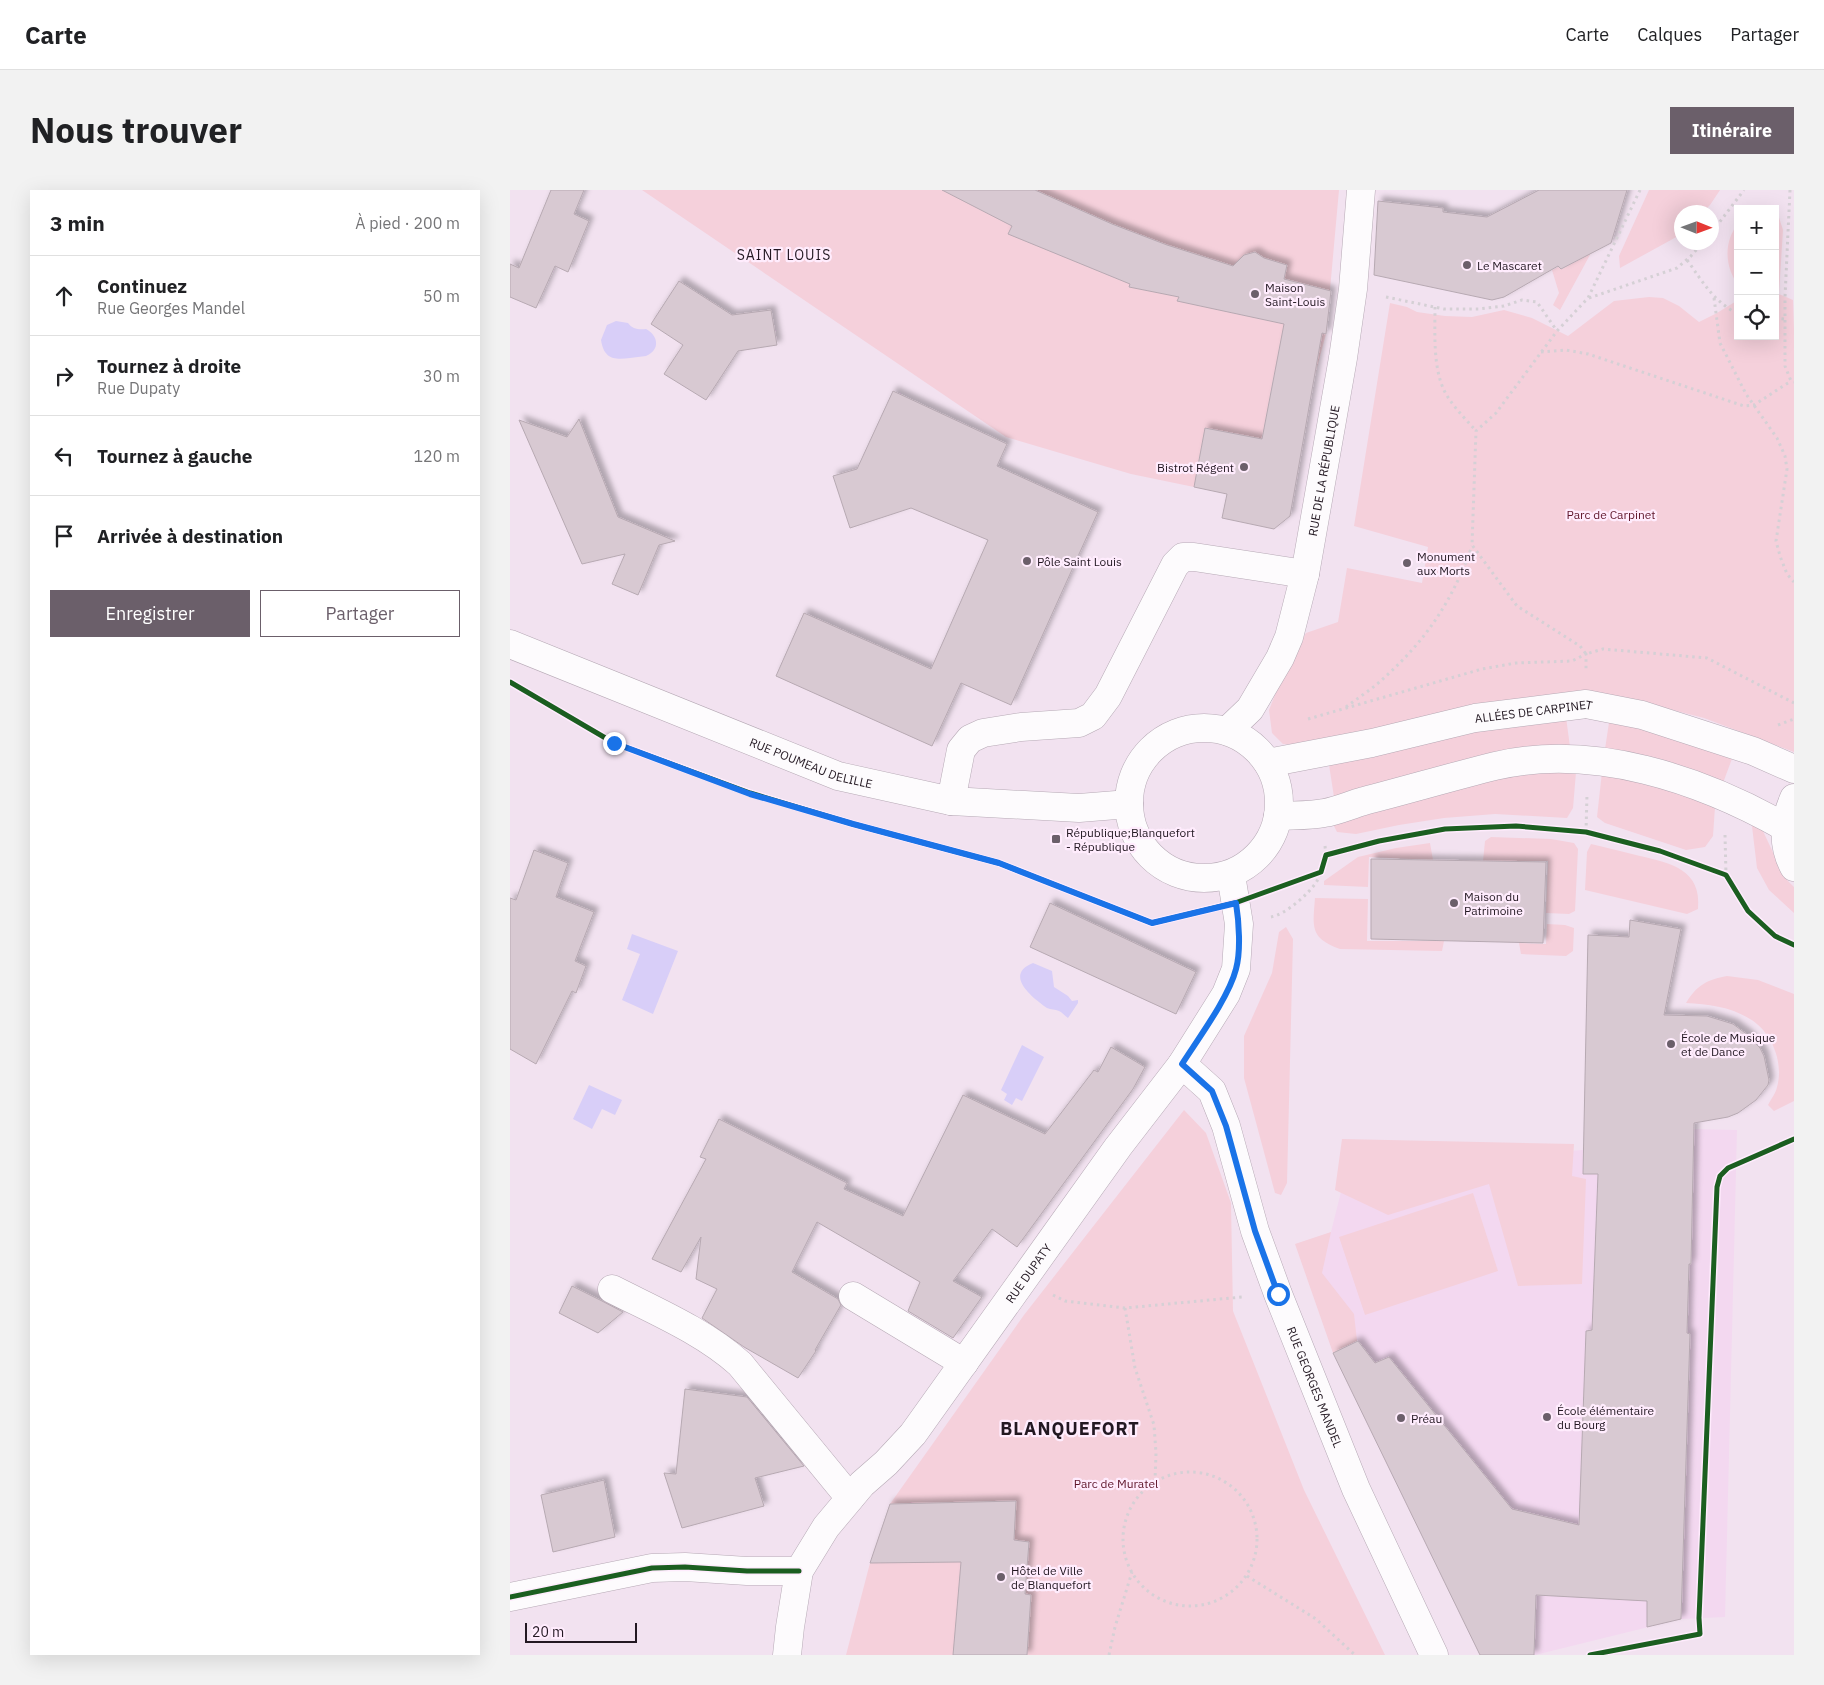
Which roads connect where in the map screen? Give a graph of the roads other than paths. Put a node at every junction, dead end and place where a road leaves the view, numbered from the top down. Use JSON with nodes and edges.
{"nodes":[{"id":1,"x":1361,"y":190,"type":"edge"},
{"id":2,"x":1305,"y":574,"type":"junction"},
{"id":3,"x":510,"y":644,"type":"edge"},
{"id":4,"x":1227,"y":731,"type":"junction"},
{"id":5,"x":1268,"y":763,"type":"junction"},
{"id":6,"x":1794,"y":769,"type":"edge"},
{"id":7,"x":1794,"y":798,"type":"edge"},
{"id":8,"x":951,"y":800,"type":"junction"},
{"id":9,"x":1129,"y":804,"type":"junction"},
{"id":10,"x":1278,"y":816,"type":"junction"},
{"id":11,"x":1786,"y":827,"type":"junction"},
{"id":12,"x":1794,"y":867,"type":"edge"},
{"id":13,"x":1231,"y":875,"type":"junction"},
{"id":14,"x":1182,"y":1064,"type":"junction"},
{"id":15,"x":612,"y":1289,"type":"dead end"},
{"id":16,"x":853,"y":1296,"type":"dead end"},
{"id":17,"x":964,"y":1362,"type":"junction"},
{"id":18,"x":850,"y":1498,"type":"junction"},
{"id":19,"x":799,"y":1570,"type":"junction"},
{"id":20,"x":510,"y":1597,"type":"edge"},
{"id":21,"x":787,"y":1655,"type":"edge"},
{"id":22,"x":1434,"y":1655,"type":"edge"}],
"edges":[{"from":1,"to":2,"type":"street","name":"RUE DE LA RÉPUBLIQUE"},
{"from":2,"to":4,"type":"street","name":"RUE DE LA RÉPUBLIQUE"},
{"from":2,"to":8,"type":"street"},
{"from":3,"to":8,"type":"street","name":"RUE POUMEAU DELILLE"},
{"from":4,"to":5,"type":"street"},
{"from":4,"to":9,"type":"street"},
{"from":5,"to":6,"type":"street","name":"ALLÉES DE CARPINET"},
{"from":5,"to":10,"type":"street"},
{"from":7,"to":11,"type":"street"},
{"from":8,"to":9,"type":"street","name":"RUE POUMEAU DELILLE"},
{"from":9,"to":13,"type":"street"},
{"from":10,"to":11,"type":"street"},
{"from":10,"to":13,"type":"street"},
{"from":11,"to":12,"type":"street"},
{"from":13,"to":14,"type":"street","name":"RUE DUPATY"},
{"from":14,"to":17,"type":"street","name":"RUE DUPATY"},
{"from":14,"to":22,"type":"street","name":"RUE GEORGES MANDEL"},
{"from":15,"to":18,"type":"street"},
{"from":16,"to":17,"type":"street"},
{"from":17,"to":18,"type":"street","name":"RUE DUPATY"},
{"from":18,"to":19,"type":"street","name":"RUE DUPATY"},
{"from":19,"to":20,"type":"street"},
{"from":19,"to":21,"type":"street","name":"RUE DUPATY"}]}
